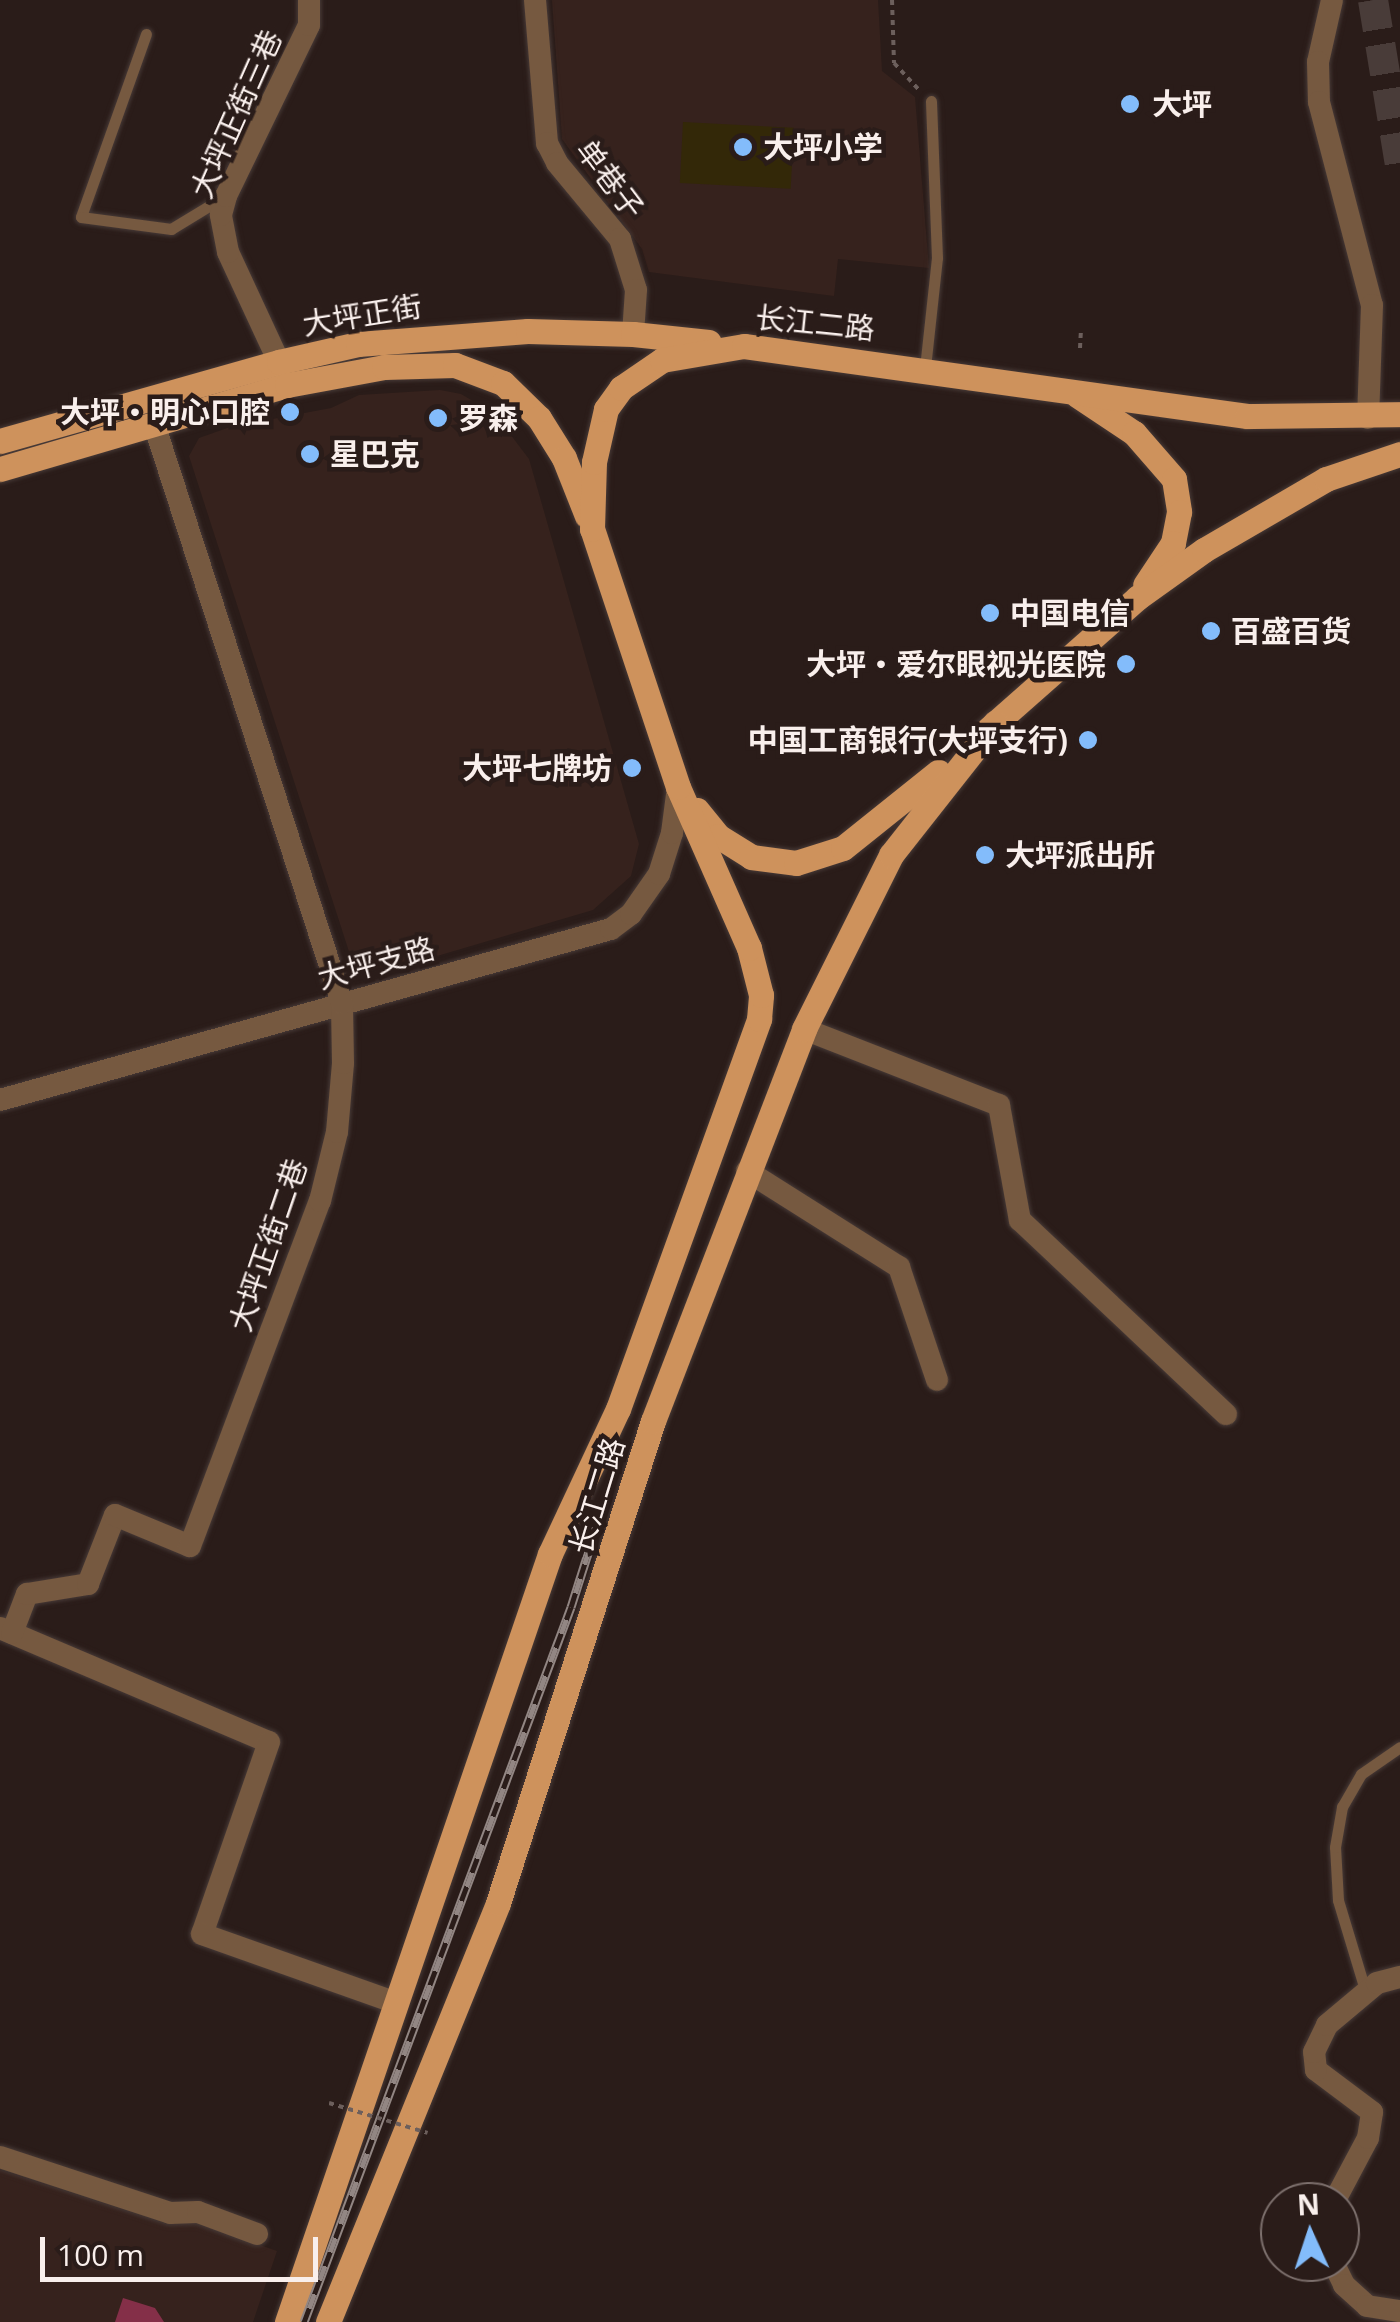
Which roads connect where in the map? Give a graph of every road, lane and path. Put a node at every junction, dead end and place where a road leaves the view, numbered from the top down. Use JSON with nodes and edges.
{"nodes":[{"id":1,"x":308,"y":0,"type":"edge"},
{"id":2,"x":535,"y":0,"type":"edge"},
{"id":3,"x":892,"y":0,"type":"edge"},
{"id":4,"x":1332,"y":0,"type":"edge"},
{"id":5,"x":146,"y":34,"type":"dead end"},
{"id":6,"x":931,"y":102,"type":"joint"},
{"id":7,"x":226,"y":196,"type":"junction"},
{"id":8,"x":1081,"y":328,"type":"dead end"},
{"id":9,"x":633,"y":334,"type":"junction"},
{"id":10,"x":744,"y":346,"type":"junction"},
{"id":11,"x":1080,"y":348,"type":"dead end"},
{"id":12,"x":279,"y":362,"type":"junction"},
{"id":13,"x":926,"y":368,"type":"junction"},
{"id":14,"x":1069,"y":390,"type":"junction"},
{"id":15,"x":1400,"y":414,"type":"edge"},
{"id":16,"x":1368,"y":418,"type":"junction"},
{"id":17,"x":154,"y":424,"type":"junction"},
{"id":18,"x":0,"y":441,"type":"edge"},
{"id":19,"x":1400,"y":454,"type":"edge"},
{"id":20,"x":0,"y":469,"type":"edge"},
{"id":21,"x":592,"y":529,"type":"junction"},
{"id":22,"x":1137,"y":598,"type":"junction"},
{"id":23,"x":995,"y":723,"type":"junction"},
{"id":24,"x":678,"y":786,"type":"junction"},
{"id":25,"x":342,"y":1002,"type":"junction"},
{"id":26,"x":804,"y":1029,"type":"junction"},
{"id":27,"x":0,"y":1100,"type":"edge"},
{"id":28,"x":747,"y":1171,"type":"junction"},
{"id":29,"x":936,"y":1380,"type":"dead end"},
{"id":30,"x":1226,"y":1414,"type":"dead end"},
{"id":31,"x":6,"y":1630,"type":"edge"},
{"id":32,"x":1400,"y":1747,"type":"edge"},
{"id":33,"x":1400,"y":1976,"type":"edge"},
{"id":34,"x":1366,"y":1993,"type":"junction"},
{"id":35,"x":397,"y":2003,"type":"junction"},
{"id":36,"x":329,"y":2103,"type":"dead end"},
{"id":37,"x":428,"y":2134,"type":"dead end"},
{"id":38,"x":0,"y":2157,"type":"edge"},
{"id":39,"x":1345,"y":2182,"type":"edge"},
{"id":40,"x":257,"y":2234,"type":"dead end"},
{"id":41,"x":1342,"y":2282,"type":"edge"},
{"id":42,"x":1400,"y":2312,"type":"edge"},
{"id":43,"x":287,"y":2322,"type":"edge"},
{"id":44,"x":328,"y":2322,"type":"edge"}],
"edges":[{"from":1,"to":7,"type":"street","name":"大坪正街三巷"},
{"from":2,"to":9,"type":"street","name":"单巷子"},
{"from":3,"to":6,"type":"path"},
{"from":4,"to":16,"type":"street"},
{"from":5,"to":7,"type":"lane"},
{"from":6,"to":13,"type":"lane"},
{"from":7,"to":12,"type":"street","name":"大坪正街三巷"},
{"from":8,"to":11,"type":"path"},
{"from":9,"to":10,"type":"main road","name":"大坪正街"},
{"from":9,"to":12,"type":"main road","name":"大坪正街"},
{"from":10,"to":13,"type":"main road","name":"长江二路"},
{"from":10,"to":21,"type":"main road","name":"长江二路"},
{"from":12,"to":18,"type":"main road","name":"大坪正街"},
{"from":13,"to":14,"type":"main road","name":"长江二路"},
{"from":14,"to":16,"type":"main road","name":"长江二路"},
{"from":14,"to":22,"type":"main road","name":"长江二路"},
{"from":15,"to":16,"type":"main road","name":"长江二路"},
{"from":17,"to":20,"type":"main road","name":"大坪正街"},
{"from":17,"to":21,"type":"main road","name":"大坪正街"},
{"from":17,"to":25,"type":"street","name":"大坪正街二巷"},
{"from":19,"to":22,"type":"main road","name":"长江二路"},
{"from":21,"to":24,"type":"main road","name":"长江二路"},
{"from":22,"to":23,"type":"main road","name":"长江二路"},
{"from":23,"to":24,"type":"main road","name":"长江二路"},
{"from":23,"to":26,"type":"main road","name":"长江二路"},
{"from":24,"to":25,"type":"street","name":"大坪支路"},
{"from":24,"to":35,"type":"main road","name":"长江二路"},
{"from":25,"to":27,"type":"street","name":"大坪支路"},
{"from":25,"to":31,"type":"street","name":"大坪正街二巷"},
{"from":26,"to":28,"type":"main road","name":"长江二路"},
{"from":26,"to":30,"type":"street"},
{"from":28,"to":29,"type":"street"},
{"from":28,"to":44,"type":"main road","name":"长江二路"},
{"from":31,"to":35,"type":"street"},
{"from":32,"to":34,"type":"lane"},
{"from":33,"to":34,"type":"street"},
{"from":34,"to":39,"type":"street"},
{"from":35,"to":43,"type":"main road","name":"长江二路"},
{"from":36,"to":37,"type":"path","bridge":true},
{"from":38,"to":40,"type":"street"},
{"from":41,"to":42,"type":"street"}]}
